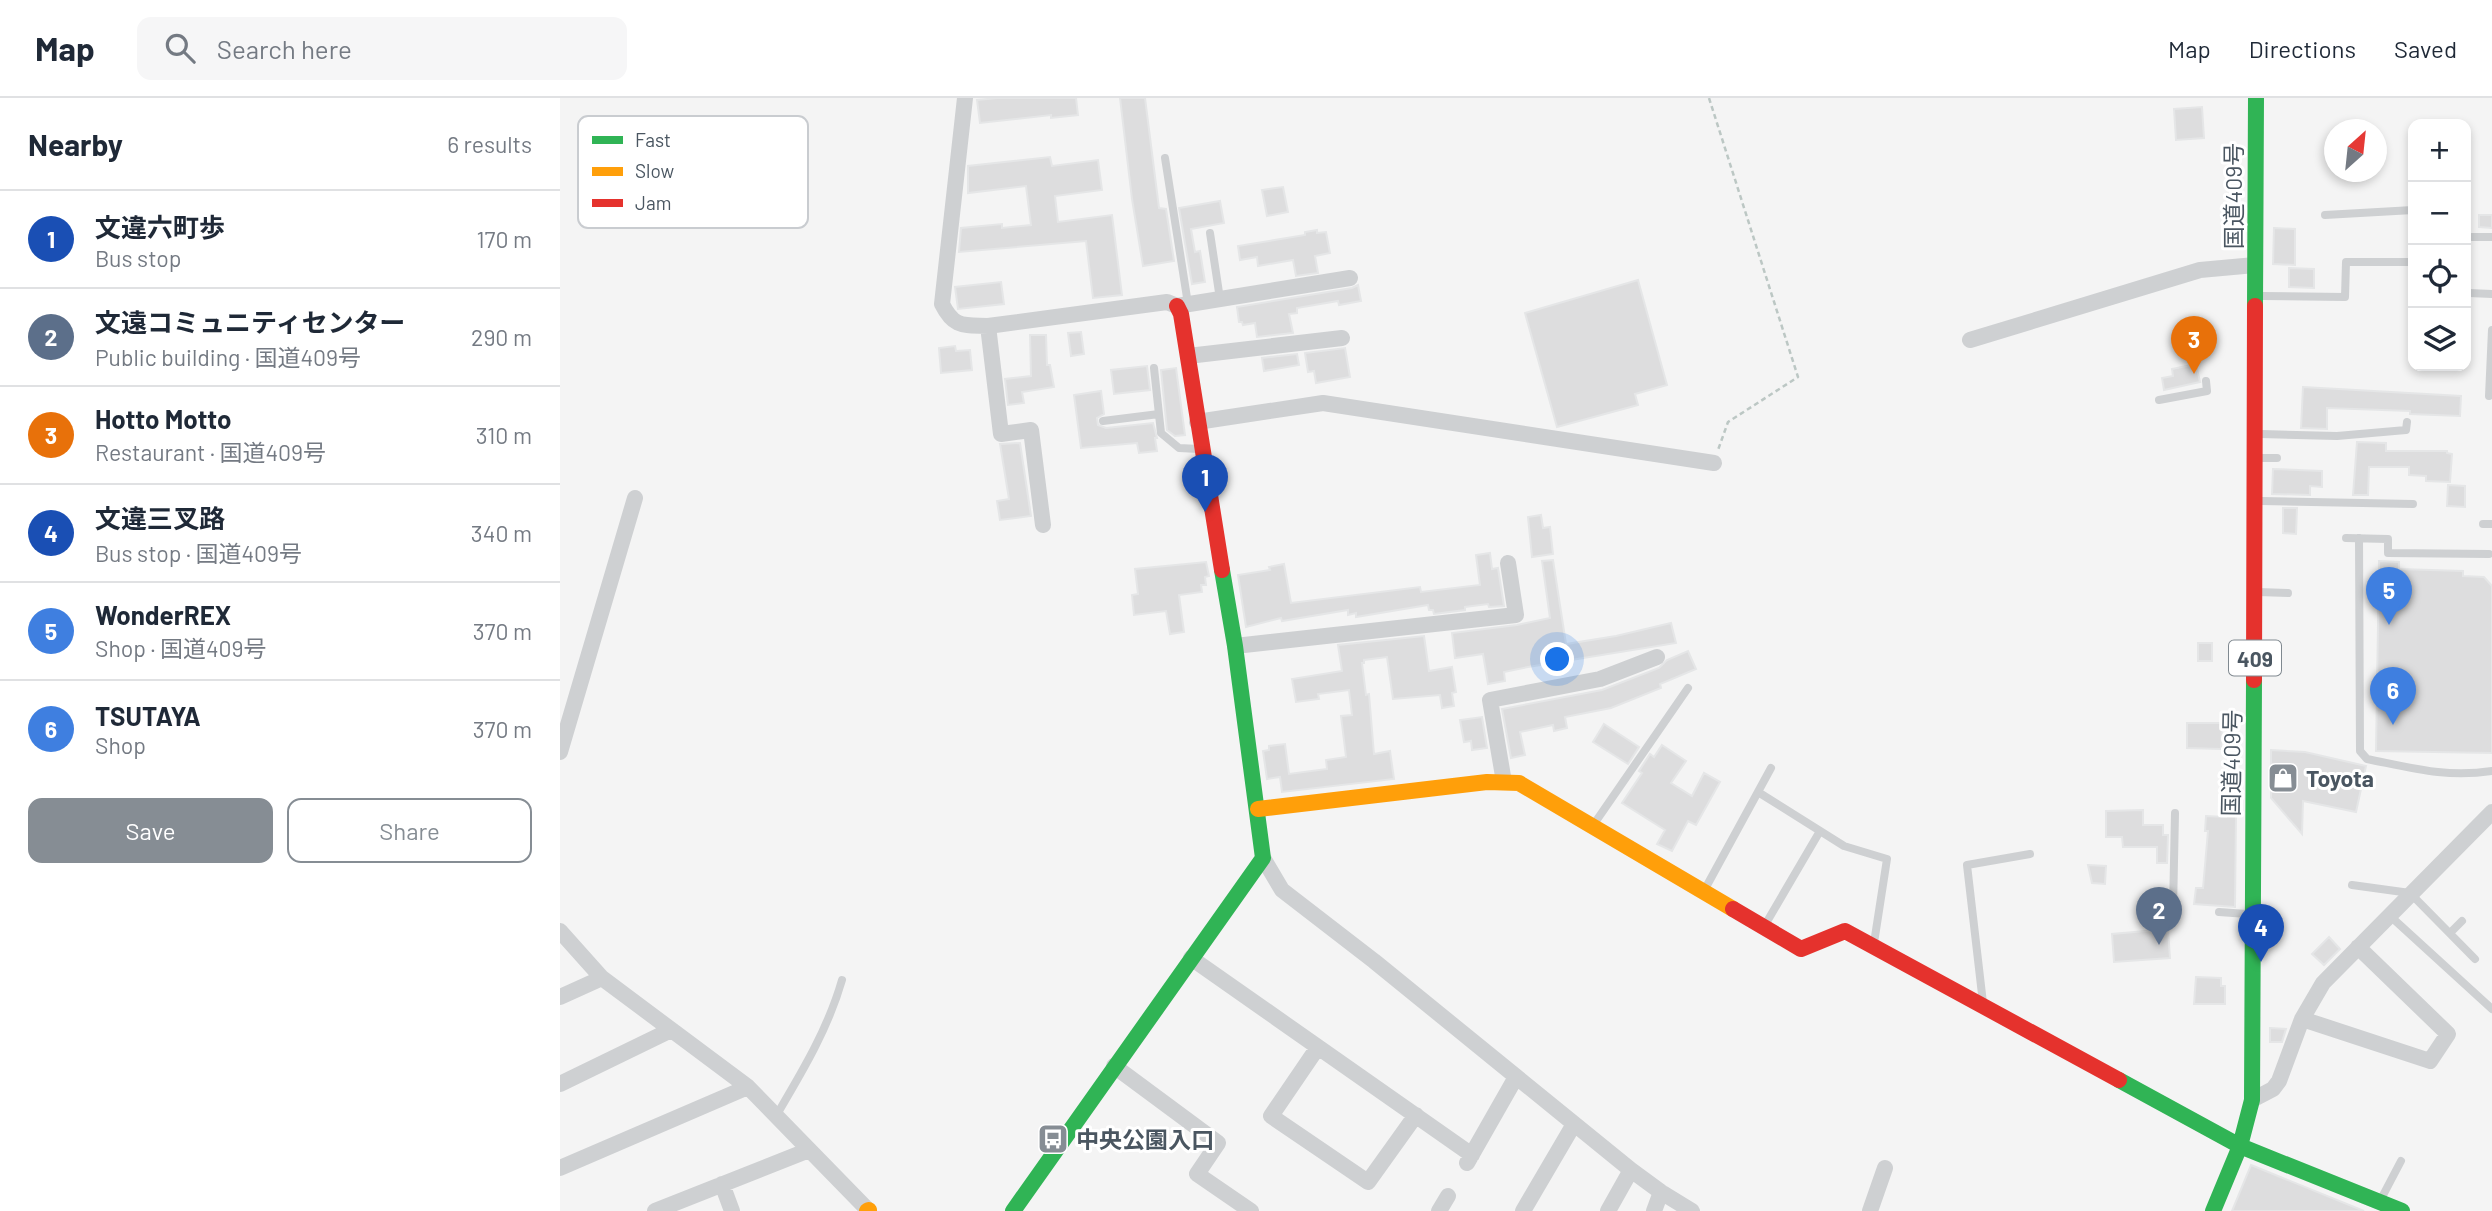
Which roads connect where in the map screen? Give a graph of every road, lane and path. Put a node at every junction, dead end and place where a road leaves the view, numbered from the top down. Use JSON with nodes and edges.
{"nodes":[{"id":1,"x":965,"y":98,"type":"edge"},
{"id":2,"x":1709,"y":98,"type":"edge"},
{"id":3,"x":2256,"y":98,"type":"edge"},
{"id":4,"x":1165,"y":158,"type":"dead end"},
{"id":5,"x":2408,"y":210,"type":"edge"},
{"id":6,"x":2325,"y":215,"type":"dead end"},
{"id":7,"x":1210,"y":233,"type":"dead end"},
{"id":8,"x":2472,"y":237,"type":"dead end"},
{"id":9,"x":2492,"y":237,"type":"edge"},
{"id":10,"x":2408,"y":262,"type":"edge"},
{"id":11,"x":2255,"y":265,"type":"junction"},
{"id":12,"x":1350,"y":278,"type":"dead end"},
{"id":13,"x":2471,"y":293,"type":"edge"},
{"id":14,"x":2492,"y":294,"type":"edge"},
{"id":15,"x":2255,"y":296,"type":"junction"},
{"id":16,"x":1220,"y":299,"type":"junction"},
{"id":17,"x":1183,"y":305,"type":"junction"},
{"id":18,"x":988,"y":326,"type":"junction"},
{"id":19,"x":2492,"y":330,"type":"edge"},
{"id":20,"x":1342,"y":338,"type":"dead end"},
{"id":21,"x":1970,"y":340,"type":"dead end"},
{"id":22,"x":1188,"y":356,"type":"junction"},
{"id":23,"x":1154,"y":368,"type":"dead end"},
{"id":24,"x":2206,"y":381,"type":"dead end"},
{"id":25,"x":2489,"y":396,"type":"dead end"},
{"id":26,"x":2159,"y":400,"type":"dead end"},
{"id":27,"x":1159,"y":414,"type":"junction"},
{"id":28,"x":1103,"y":421,"type":"dead end"},
{"id":29,"x":1197,"y":422,"type":"junction"},
{"id":30,"x":2407,"y":422,"type":"dead end"},
{"id":31,"x":2255,"y":433,"type":"junction"},
{"id":32,"x":1201,"y":449,"type":"junction"},
{"id":33,"x":2254,"y":458,"type":"junction"},
{"id":34,"x":2277,"y":458,"type":"dead end"},
{"id":35,"x":1714,"y":463,"type":"joint"},
{"id":36,"x":635,"y":498,"type":"dead end"},
{"id":37,"x":2255,"y":501,"type":"junction"},
{"id":38,"x":2413,"y":504,"type":"dead end"},
{"id":39,"x":1043,"y":525,"type":"dead end"},
{"id":40,"x":2346,"y":538,"type":"dead end"},
{"id":41,"x":2359,"y":538,"type":"junction"},
{"id":42,"x":2489,"y":554,"type":"dead end"},
{"id":43,"x":1508,"y":564,"type":"dead end"},
{"id":44,"x":2255,"y":592,"type":"junction"},
{"id":45,"x":2288,"y":593,"type":"dead end"},
{"id":46,"x":1235,"y":646,"type":"junction"},
{"id":47,"x":1657,"y":657,"type":"dead end"},
{"id":48,"x":1688,"y":688,"type":"dead end"},
{"id":49,"x":560,"y":752,"type":"edge"},
{"id":50,"x":1771,"y":768,"type":"dead end"},
{"id":51,"x":2492,"y":771,"type":"edge"},
{"id":52,"x":1504,"y":782,"type":"junction"},
{"id":53,"x":1758,"y":792,"type":"junction"},
{"id":54,"x":1258,"y":809,"type":"junction"},
{"id":55,"x":2175,"y":813,"type":"dead end"},
{"id":56,"x":2492,"y":813,"type":"edge"},
{"id":57,"x":1593,"y":826,"type":"junction"},
{"id":58,"x":1820,"y":831,"type":"junction"},
{"id":59,"x":2030,"y":854,"type":"dead end"},
{"id":60,"x":1263,"y":858,"type":"junction"},
{"id":61,"x":2352,"y":885,"type":"dead end"},
{"id":62,"x":1704,"y":892,"type":"junction"},
{"id":63,"x":2410,"y":893,"type":"junction"},
{"id":64,"x":2173,"y":910,"type":"dead end"},
{"id":65,"x":2219,"y":912,"type":"dead end"},
{"id":66,"x":2253,"y":914,"type":"junction"},
{"id":67,"x":2389,"y":915,"type":"junction"},
{"id":68,"x":2462,"y":921,"type":"dead end"},
{"id":69,"x":1764,"y":928,"type":"junction"},
{"id":70,"x":560,"y":932,"type":"edge"},
{"id":71,"x":2450,"y":933,"type":"junction"},
{"id":72,"x":1874,"y":946,"type":"junction"},
{"id":73,"x":2358,"y":947,"type":"junction"},
{"id":74,"x":1191,"y":958,"type":"junction"},
{"id":75,"x":2475,"y":959,"type":"dead end"},
{"id":76,"x":602,"y":978,"type":"junction"},
{"id":77,"x":842,"y":980,"type":"dead end"},
{"id":78,"x":560,"y":997,"type":"edge"},
{"id":79,"x":1983,"y":1006,"type":"junction"},
{"id":80,"x":2492,"y":1009,"type":"edge"},
{"id":81,"x":2302,"y":1019,"type":"junction"},
{"id":82,"x":671,"y":1030,"type":"junction"},
{"id":83,"x":1318,"y":1047,"type":"junction"},
{"id":84,"x":1114,"y":1066,"type":"junction"},
{"id":85,"x":1516,"y":1077,"type":"junction"},
{"id":86,"x":560,"y":1084,"type":"edge"},
{"id":87,"x":748,"y":1087,"type":"junction"},
{"id":88,"x":2252,"y":1100,"type":"junction"},
{"id":89,"x":1416,"y":1115,"type":"junction"},
{"id":90,"x":776,"y":1116,"type":"junction"},
{"id":91,"x":1574,"y":1124,"type":"junction"},
{"id":92,"x":2240,"y":1146,"type":"junction"},
{"id":93,"x":809,"y":1150,"type":"junction"},
{"id":94,"x":2402,"y":1161,"type":"dead end"},
{"id":95,"x":560,"y":1168,"type":"edge"},
{"id":96,"x":1885,"y":1168,"type":"dead end"},
{"id":97,"x":1632,"y":1170,"type":"junction"},
{"id":98,"x":722,"y":1184,"type":"junction"},
{"id":99,"x":1661,"y":1192,"type":"junction"},
{"id":100,"x":1448,"y":1196,"type":"dead end"},
{"id":101,"x":2379,"y":1202,"type":"junction"},
{"id":102,"x":2398,"y":1210,"type":"edge"},
{"id":103,"x":654,"y":1211,"type":"edge"},
{"id":104,"x":732,"y":1211,"type":"edge"},
{"id":105,"x":868,"y":1211,"type":"edge"},
{"id":106,"x":1013,"y":1211,"type":"edge"},
{"id":107,"x":1251,"y":1211,"type":"edge"},
{"id":108,"x":1439,"y":1211,"type":"edge"},
{"id":109,"x":1523,"y":1211,"type":"edge"},
{"id":110,"x":1608,"y":1211,"type":"edge"},
{"id":111,"x":1654,"y":1211,"type":"edge"},
{"id":112,"x":1692,"y":1211,"type":"edge"},
{"id":113,"x":1870,"y":1211,"type":"edge"},
{"id":114,"x":2213,"y":1211,"type":"edge"}],
"edges":[{"from":1,"to":18,"type":"street"},
{"from":2,"to":35,"type":"path"},
{"from":3,"to":11,"type":"main road","name":"国道409号","number":"409"},
{"from":4,"to":17,"type":"lane"},
{"from":5,"to":6,"type":"lane"},
{"from":7,"to":16,"type":"lane"},
{"from":8,"to":9,"type":"lane"},
{"from":10,"to":15,"type":"lane"},
{"from":11,"to":15,"type":"main road","name":"国道409号","number":"409"},
{"from":11,"to":21,"type":"street"},
{"from":12,"to":16,"type":"street"},
{"from":13,"to":14,"type":"lane"},
{"from":15,"to":31,"type":"main road","name":"国道409号","number":"409"},
{"from":16,"to":17,"type":"street"},
{"from":17,"to":18,"type":"street"},
{"from":17,"to":22,"type":"main road"},
{"from":18,"to":39,"type":"street"},
{"from":19,"to":25,"type":"lane"},
{"from":20,"to":22,"type":"street"},
{"from":22,"to":29,"type":"main road"},
{"from":23,"to":27,"type":"lane"},
{"from":24,"to":26,"type":"lane"},
{"from":27,"to":28,"type":"lane"},
{"from":27,"to":32,"type":"lane"},
{"from":29,"to":32,"type":"main road"},
{"from":29,"to":35,"type":"street"},
{"from":30,"to":31,"type":"lane"},
{"from":31,"to":33,"type":"main road","name":"国道409号","number":"409"},
{"from":32,"to":46,"type":"main road"},
{"from":33,"to":34,"type":"lane"},
{"from":33,"to":37,"type":"main road","name":"国道409号","number":"409"},
{"from":36,"to":49,"type":"street"},
{"from":37,"to":38,"type":"lane"},
{"from":37,"to":44,"type":"main road","name":"国道409号","number":"409"},
{"from":40,"to":41,"type":"lane"},
{"from":41,"to":42,"type":"lane"},
{"from":41,"to":51,"type":"lane"},
{"from":43,"to":46,"type":"street"},
{"from":44,"to":45,"type":"lane"},
{"from":44,"to":66,"type":"main road","name":"国道409号","number":"409"},
{"from":46,"to":54,"type":"main road"},
{"from":47,"to":52,"type":"street"},
{"from":48,"to":57,"type":"lane"},
{"from":50,"to":53,"type":"lane"},
{"from":52,"to":54,"type":"main road"},
{"from":52,"to":57,"type":"main road"},
{"from":53,"to":58,"type":"lane"},
{"from":53,"to":62,"type":"lane"},
{"from":54,"to":60,"type":"main road"},
{"from":55,"to":64,"type":"lane"},
{"from":56,"to":63,"type":"street"},
{"from":57,"to":62,"type":"main road"},
{"from":58,"to":69,"type":"lane"},
{"from":58,"to":72,"type":"lane"},
{"from":59,"to":79,"type":"lane"},
{"from":60,"to":74,"type":"main road"},
{"from":60,"to":85,"type":"street"},
{"from":61,"to":63,"type":"lane"},
{"from":62,"to":69,"type":"main road"},
{"from":63,"to":67,"type":"street"},
{"from":63,"to":71,"type":"lane"},
{"from":65,"to":66,"type":"lane"},
{"from":66,"to":88,"type":"main road","name":"国道409号","number":"409"},
{"from":67,"to":73,"type":"street"},
{"from":67,"to":80,"type":"lane"},
{"from":68,"to":71,"type":"lane"},
{"from":69,"to":72,"type":"main road"},
{"from":70,"to":76,"type":"street"},
{"from":71,"to":75,"type":"lane"},
{"from":72,"to":79,"type":"main road"},
{"from":73,"to":81,"type":"street"},
{"from":73,"to":81,"type":"street"},
{"from":74,"to":83,"type":"street"},
{"from":74,"to":84,"type":"main road"},
{"from":76,"to":78,"type":"street"},
{"from":76,"to":82,"type":"street"},
{"from":77,"to":90,"type":"lane"},
{"from":79,"to":92,"type":"main road"},
{"from":81,"to":88,"type":"street"},
{"from":82,"to":86,"type":"street"},
{"from":82,"to":87,"type":"street"},
{"from":83,"to":89,"type":"street"},
{"from":83,"to":89,"type":"street"},
{"from":84,"to":106,"type":"main road"},
{"from":84,"to":107,"type":"street"},
{"from":85,"to":89,"type":"street"},
{"from":85,"to":91,"type":"street"},
{"from":87,"to":90,"type":"street"},
{"from":87,"to":95,"type":"street"},
{"from":88,"to":92,"type":"main road","name":"国道409号","number":"409"},
{"from":90,"to":93,"type":"street"},
{"from":91,"to":97,"type":"street"},
{"from":91,"to":109,"type":"street"},
{"from":92,"to":101,"type":"main road"},
{"from":92,"to":114,"type":"main road","name":"国道409号","number":"409"},
{"from":93,"to":98,"type":"street"},
{"from":93,"to":105,"type":"street"},
{"from":94,"to":101,"type":"lane"},
{"from":96,"to":113,"type":"street"},
{"from":97,"to":99,"type":"street"},
{"from":97,"to":110,"type":"street"},
{"from":98,"to":103,"type":"street"},
{"from":98,"to":104,"type":"street"},
{"from":99,"to":111,"type":"street"},
{"from":99,"to":112,"type":"street"},
{"from":100,"to":108,"type":"street"},
{"from":101,"to":102,"type":"main road"}]}
